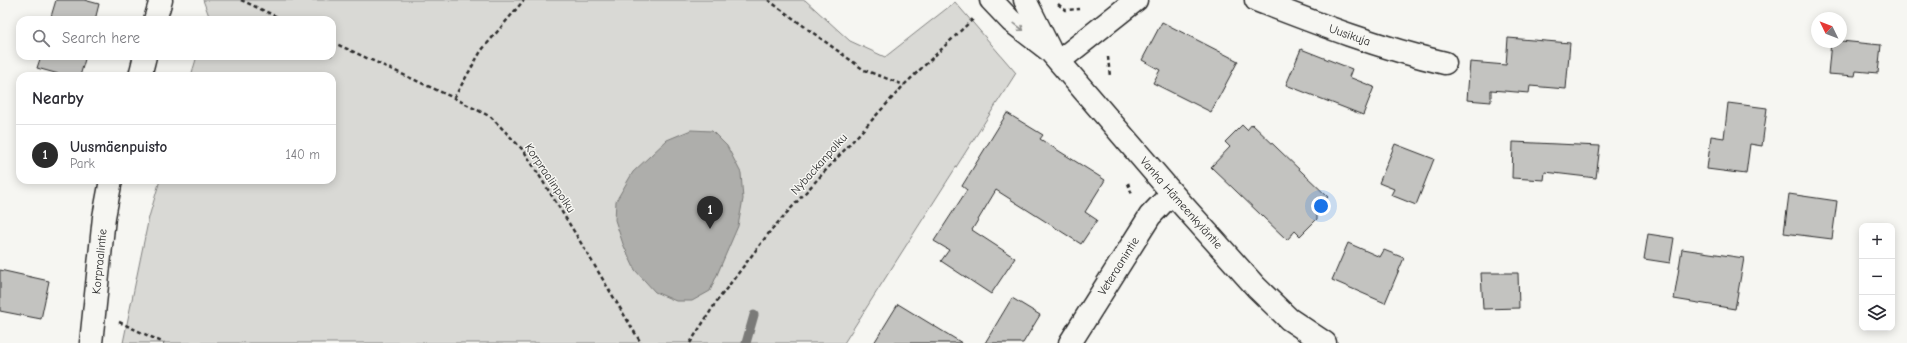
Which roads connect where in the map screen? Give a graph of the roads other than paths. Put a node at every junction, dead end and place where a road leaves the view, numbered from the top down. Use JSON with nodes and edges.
{"nodes":[{"id":1,"x":161,"y":0,"type":"edge"},
{"id":2,"x":991,"y":0,"type":"edge"},
{"id":3,"x":1025,"y":0,"type":"edge"},
{"id":4,"x":1136,"y":0,"type":"edge"},
{"id":5,"x":1256,"y":0,"type":"edge"},
{"id":6,"x":156,"y":16,"type":"edge"},
{"id":7,"x":1055,"y":56,"type":"junction"},
{"id":8,"x":144,"y":60,"type":"edge"},
{"id":9,"x":1445,"y":63,"type":"dead end"},
{"id":10,"x":141,"y":72,"type":"edge"},
{"id":11,"x":110,"y":184,"type":"edge"},
{"id":12,"x":1172,"y":193,"type":"junction"},
{"id":13,"x":91,"y":343,"type":"edge"},
{"id":14,"x":1070,"y":343,"type":"edge"},
{"id":15,"x":1325,"y":343,"type":"edge"}],
"edges":[{"from":1,"to":6,"type":"street"},
{"from":2,"to":7,"type":"street","name":"Vanha Hämeenkyläntie","one_way":true},
{"from":3,"to":7,"type":"street","name":"Vanha Hämeenkyläntie"},
{"from":4,"to":7,"type":"street"},
{"from":5,"to":9,"type":"street","name":"Uusikuja"},
{"from":7,"to":12,"type":"street","name":"Vanha Hämeenkyläntie"},
{"from":8,"to":10,"type":"street"},
{"from":11,"to":13,"type":"street","name":"Korpraalintie"},
{"from":12,"to":14,"type":"street","name":"Veteraanintie"},
{"from":12,"to":15,"type":"street","name":"Vanha Hämeenkyläntie"}]}
